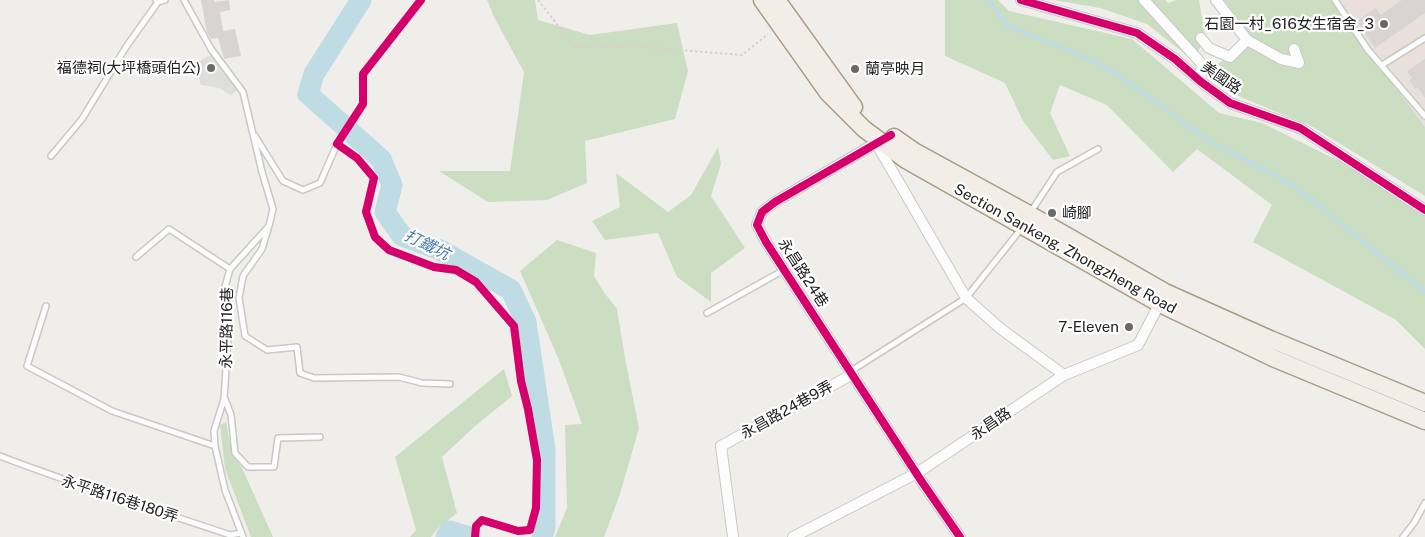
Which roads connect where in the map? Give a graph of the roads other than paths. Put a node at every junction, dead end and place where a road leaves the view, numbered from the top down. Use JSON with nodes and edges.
{"nodes":[{"id":1,"x":165,"y":0,"type":"edge"},
{"id":2,"x":184,"y":0,"type":"edge"},
{"id":3,"x":420,"y":0,"type":"edge"},
{"id":4,"x":762,"y":0,"type":"edge"},
{"id":5,"x":777,"y":0,"type":"edge"},
{"id":6,"x":1021,"y":0,"type":"edge"},
{"id":7,"x":1144,"y":0,"type":"edge"},
{"id":8,"x":1216,"y":0,"type":"edge"},
{"id":9,"x":1335,"y":0,"type":"edge"},
{"id":10,"x":157,"y":1,"type":"edge"},
{"id":11,"x":1201,"y":38,"type":"dead end"},
{"id":12,"x":1425,"y":38,"type":"edge"},
{"id":13,"x":1247,"y":40,"type":"junction"},
{"id":14,"x":1294,"y":49,"type":"dead end"},
{"id":15,"x":1382,"y":65,"type":"junction"},
{"id":16,"x":1200,"y":81,"type":"junction"},
{"id":17,"x":1425,"y":116,"type":"edge"},
{"id":18,"x":252,"y":131,"type":"junction"},
{"id":19,"x":882,"y":139,"type":"junction"},
{"id":20,"x":337,"y":144,"type":"junction"},
{"id":21,"x":1098,"y":149,"type":"dead end"},
{"id":22,"x":50,"y":156,"type":"dead end"},
{"id":23,"x":1425,"y":210,"type":"edge"},
{"id":24,"x":1026,"y":220,"type":"junction"},
{"id":25,"x":269,"y":226,"type":"junction"},
{"id":26,"x":136,"y":257,"type":"dead end"},
{"id":27,"x":230,"y":269,"type":"junction"},
{"id":28,"x":785,"y":270,"type":"junction"},
{"id":29,"x":966,"y":298,"type":"junction"},
{"id":30,"x":1162,"y":298,"type":"junction"},
{"id":31,"x":46,"y":306,"type":"dead end"},
{"id":32,"x":707,"y":313,"type":"dead end"},
{"id":33,"x":852,"y":372,"type":"junction"},
{"id":34,"x":1064,"y":375,"type":"junction"},
{"id":35,"x":450,"y":384,"type":"dead end"},
{"id":36,"x":224,"y":399,"type":"junction"},
{"id":37,"x":1425,"y":402,"type":"edge"},
{"id":38,"x":1425,"y":420,"type":"edge"},
{"id":39,"x":320,"y":436,"type":"dead end"},
{"id":40,"x":215,"y":446,"type":"junction"},
{"id":41,"x":0,"y":456,"type":"edge"},
{"id":42,"x":917,"y":474,"type":"junction"},
{"id":43,"x":1425,"y":503,"type":"edge"},
{"id":44,"x":242,"y":535,"type":"edge"},
{"id":45,"x":956,"y":535,"type":"edge"},
{"id":46,"x":475,"y":537,"type":"edge"},
{"id":47,"x":733,"y":537,"type":"edge"},
{"id":48,"x":793,"y":537,"type":"edge"},
{"id":49,"x":1403,"y":537,"type":"edge"}],
"edges":[{"from":1,"to":10,"type":"lane"},
{"from":2,"to":18,"type":"lane"},
{"from":3,"to":20,"type":"lane"},
{"from":4,"to":19,"type":"main road","name":"Section Sankeng, Zhongzheng Road"},
{"from":5,"to":19,"type":"main road","name":"Section Sankeng, Zhongzheng Road"},
{"from":6,"to":16,"type":"street","name":"美國路"},
{"from":7,"to":16,"type":"street"},
{"from":8,"to":13,"type":"street"},
{"from":9,"to":15,"type":"lane"},
{"from":10,"to":22,"type":"lane"},
{"from":11,"to":13,"type":"street"},
{"from":12,"to":15,"type":"lane"},
{"from":13,"to":14,"type":"street"},
{"from":15,"to":17,"type":"lane"},
{"from":16,"to":23,"type":"street","name":"美國路"},
{"from":18,"to":20,"type":"lane"},
{"from":18,"to":25,"type":"lane"},
{"from":19,"to":24,"type":"main road","name":"Section Sankeng, Zhongzheng Road"},
{"from":19,"to":28,"type":"street","name":"永昌路24巷"},
{"from":19,"to":29,"type":"street"},
{"from":20,"to":46,"type":"lane"},
{"from":21,"to":24,"type":"lane"},
{"from":24,"to":29,"type":"lane"},
{"from":24,"to":30,"type":"main road","name":"Section Sankeng, Zhongzheng Road"},
{"from":25,"to":27,"type":"lane","name":"永平路116巷"},
{"from":25,"to":35,"type":"lane"},
{"from":26,"to":27,"type":"lane"},
{"from":27,"to":36,"type":"lane","name":"永平路116巷"},
{"from":28,"to":32,"type":"lane"},
{"from":28,"to":33,"type":"street","name":"永昌路24巷"},
{"from":29,"to":33,"type":"lane"},
{"from":29,"to":34,"type":"street"},
{"from":30,"to":34,"type":"street","name":"永昌路"},
{"from":30,"to":37,"type":"main road","name":"Section Sankeng, Zhongzheng Road"},
{"from":30,"to":38,"type":"main road","name":"Section Sankeng, Zhongzheng Road"},
{"from":31,"to":40,"type":"lane"},
{"from":33,"to":42,"type":"street","name":"永昌路24巷"},
{"from":33,"to":47,"type":"street","name":"永昌路24巷9弄"},
{"from":34,"to":42,"type":"street","name":"永昌路"},
{"from":36,"to":39,"type":"lane"},
{"from":36,"to":40,"type":"lane","name":"永平路116巷"},
{"from":40,"to":44,"type":"lane","name":"永平路116巷"},
{"from":41,"to":44,"type":"lane","name":"永平路116巷180弄"},
{"from":42,"to":45,"type":"street","name":"永昌路24巷"},
{"from":42,"to":48,"type":"street","name":"永昌路"},
{"from":43,"to":49,"type":"lane"}]}
